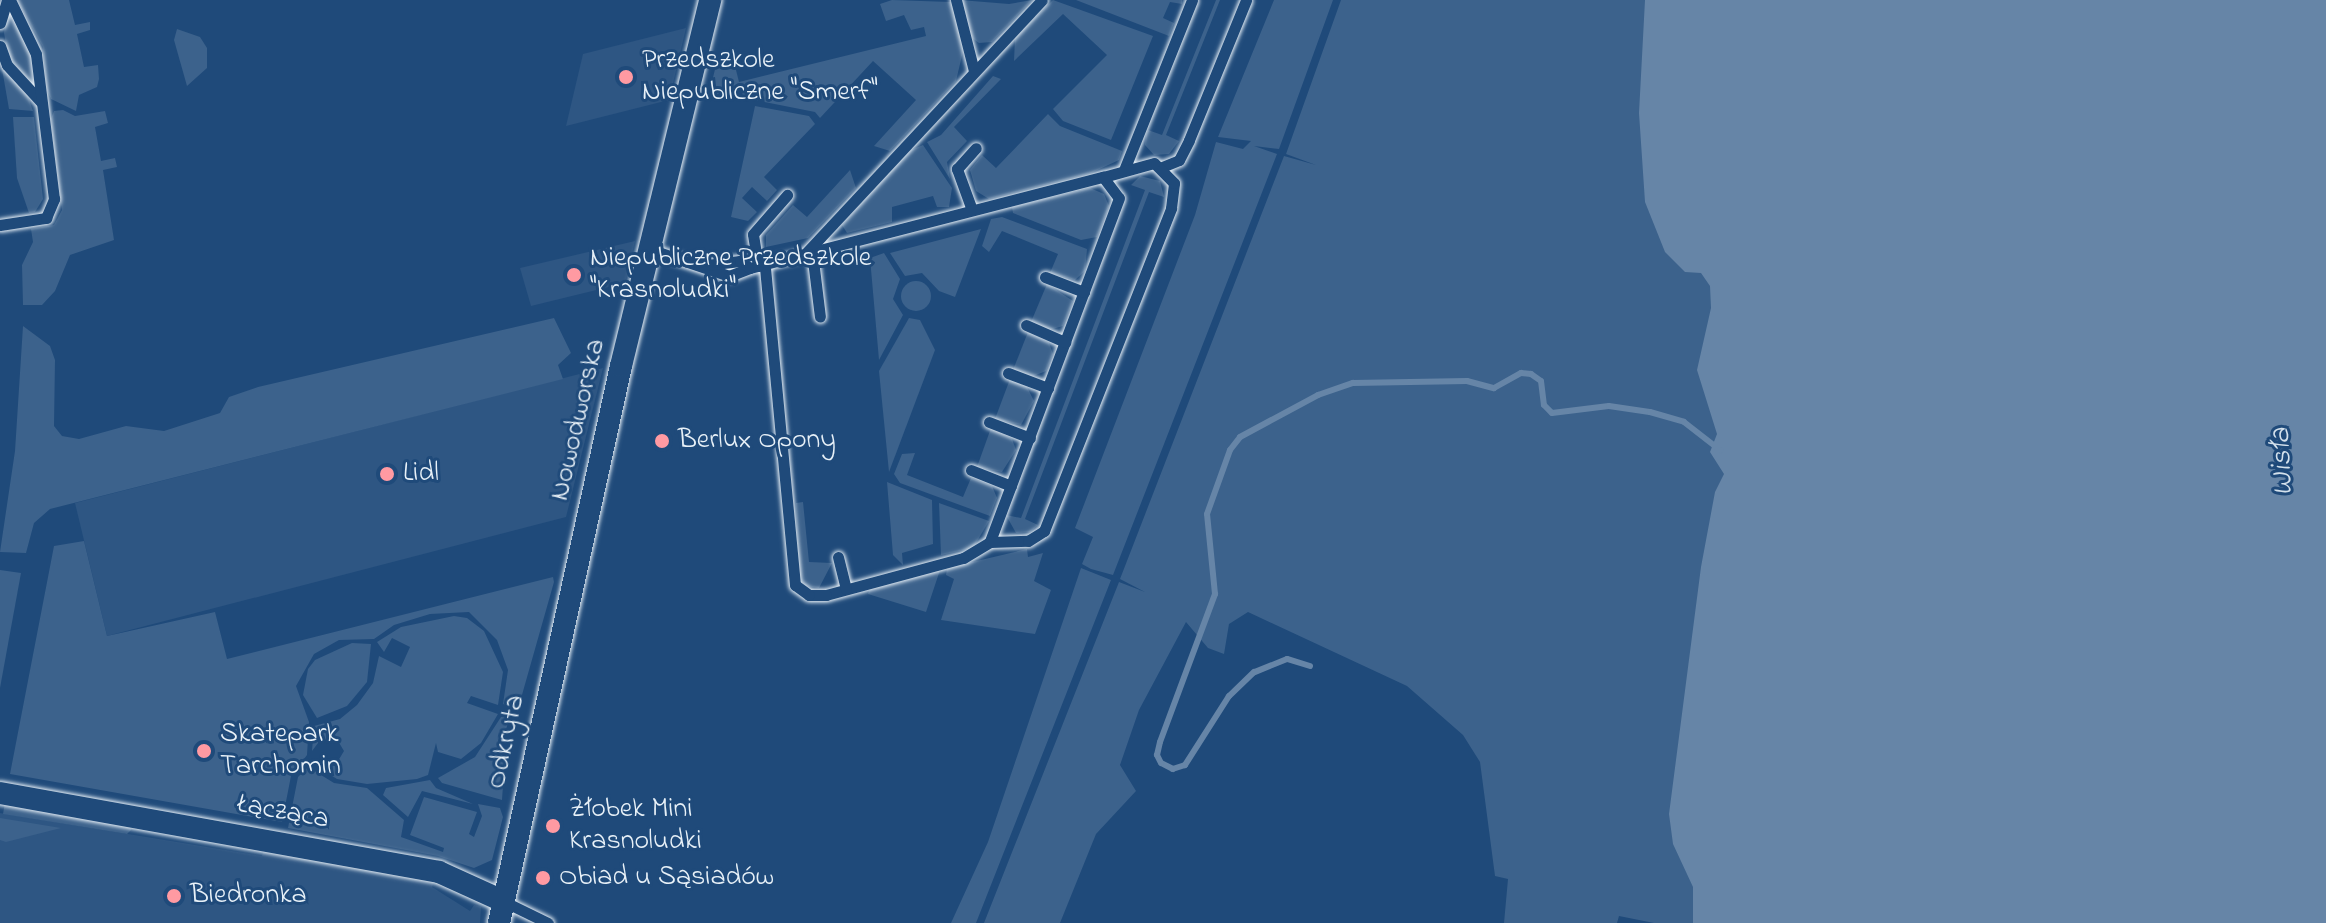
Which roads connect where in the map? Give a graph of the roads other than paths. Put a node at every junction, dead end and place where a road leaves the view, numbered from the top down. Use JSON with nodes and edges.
{"nodes":[{"id":1,"x":9,"y":0,"type":"edge"},
{"id":2,"x":710,"y":0,"type":"edge"},
{"id":3,"x":956,"y":0,"type":"edge"},
{"id":4,"x":1042,"y":0,"type":"edge"},
{"id":5,"x":1192,"y":0,"type":"edge"},
{"id":6,"x":1246,"y":0,"type":"edge"},
{"id":7,"x":0,"y":23,"type":"edge"},
{"id":8,"x":0,"y":46,"type":"edge"},
{"id":9,"x":974,"y":71,"type":"junction"},
{"id":10,"x":41,"y":102,"type":"junction"},
{"id":11,"x":976,"y":148,"type":"dead end"},
{"id":12,"x":1162,"y":167,"type":"junction"},
{"id":13,"x":1124,"y":170,"type":"junction"},
{"id":14,"x":1103,"y":177,"type":"junction"},
{"id":15,"x":787,"y":195,"type":"dead end"},
{"id":16,"x":972,"y":210,"type":"junction"},
{"id":17,"x":0,"y":225,"type":"edge"},
{"id":18,"x":649,"y":249,"type":"junction"},
{"id":19,"x":808,"y":253,"type":"junction"},
{"id":20,"x":758,"y":266,"type":"junction"},
{"id":21,"x":1045,"y":277,"type":"dead end"},
{"id":22,"x":1084,"y":292,"type":"junction"},
{"id":23,"x":820,"y":317,"type":"dead end"},
{"id":24,"x":1026,"y":325,"type":"dead end"},
{"id":25,"x":1065,"y":342,"type":"junction"},
{"id":26,"x":1008,"y":373,"type":"dead end"},
{"id":27,"x":1048,"y":388,"type":"junction"},
{"id":28,"x":989,"y":422,"type":"dead end"},
{"id":29,"x":1030,"y":438,"type":"junction"},
{"id":30,"x":971,"y":470,"type":"dead end"},
{"id":31,"x":1011,"y":486,"type":"junction"},
{"id":32,"x":990,"y":542,"type":"junction"},
{"id":33,"x":838,"y":557,"type":"dead end"},
{"id":34,"x":575,"y":573,"type":"joint"},
{"id":35,"x":846,"y":589,"type":"junction"},
{"id":36,"x":0,"y":793,"type":"edge"},
{"id":37,"x":501,"y":912,"type":"edge"},
{"id":38,"x":548,"y":923,"type":"edge"}],
"edges":[{"from":1,"to":7,"type":"lane"},
{"from":1,"to":10,"type":"lane"},
{"from":2,"to":18,"type":"street","name":"Nowodworska"},
{"from":3,"to":9,"type":"lane"},
{"from":4,"to":9,"type":"lane"},
{"from":5,"to":13,"type":"lane"},
{"from":6,"to":12,"type":"lane"},
{"from":8,"to":10,"type":"lane"},
{"from":9,"to":19,"type":"lane"},
{"from":10,"to":17,"type":"lane"},
{"from":11,"to":16,"type":"lane"},
{"from":12,"to":13,"type":"lane"},
{"from":12,"to":32,"type":"lane"},
{"from":13,"to":14,"type":"lane"},
{"from":14,"to":16,"type":"lane"},
{"from":14,"to":22,"type":"lane"},
{"from":15,"to":20,"type":"lane"},
{"from":16,"to":19,"type":"lane"},
{"from":18,"to":20,"type":"lane"},
{"from":18,"to":34,"type":"street","name":"Nowodworska"},
{"from":19,"to":20,"type":"lane"},
{"from":19,"to":23,"type":"lane"},
{"from":20,"to":35,"type":"lane"},
{"from":21,"to":22,"type":"lane"},
{"from":22,"to":25,"type":"lane"},
{"from":24,"to":25,"type":"lane"},
{"from":25,"to":27,"type":"lane"},
{"from":26,"to":27,"type":"lane"},
{"from":27,"to":29,"type":"lane"},
{"from":28,"to":29,"type":"lane"},
{"from":29,"to":31,"type":"lane"},
{"from":30,"to":31,"type":"lane"},
{"from":31,"to":32,"type":"lane"},
{"from":32,"to":35,"type":"lane"},
{"from":33,"to":35,"type":"lane"},
{"from":34,"to":37,"type":"street","name":"Odkryta"},
{"from":36,"to":37,"type":"street","name":"Łącząca"},
{"from":37,"to":38,"type":"lane"}]}
